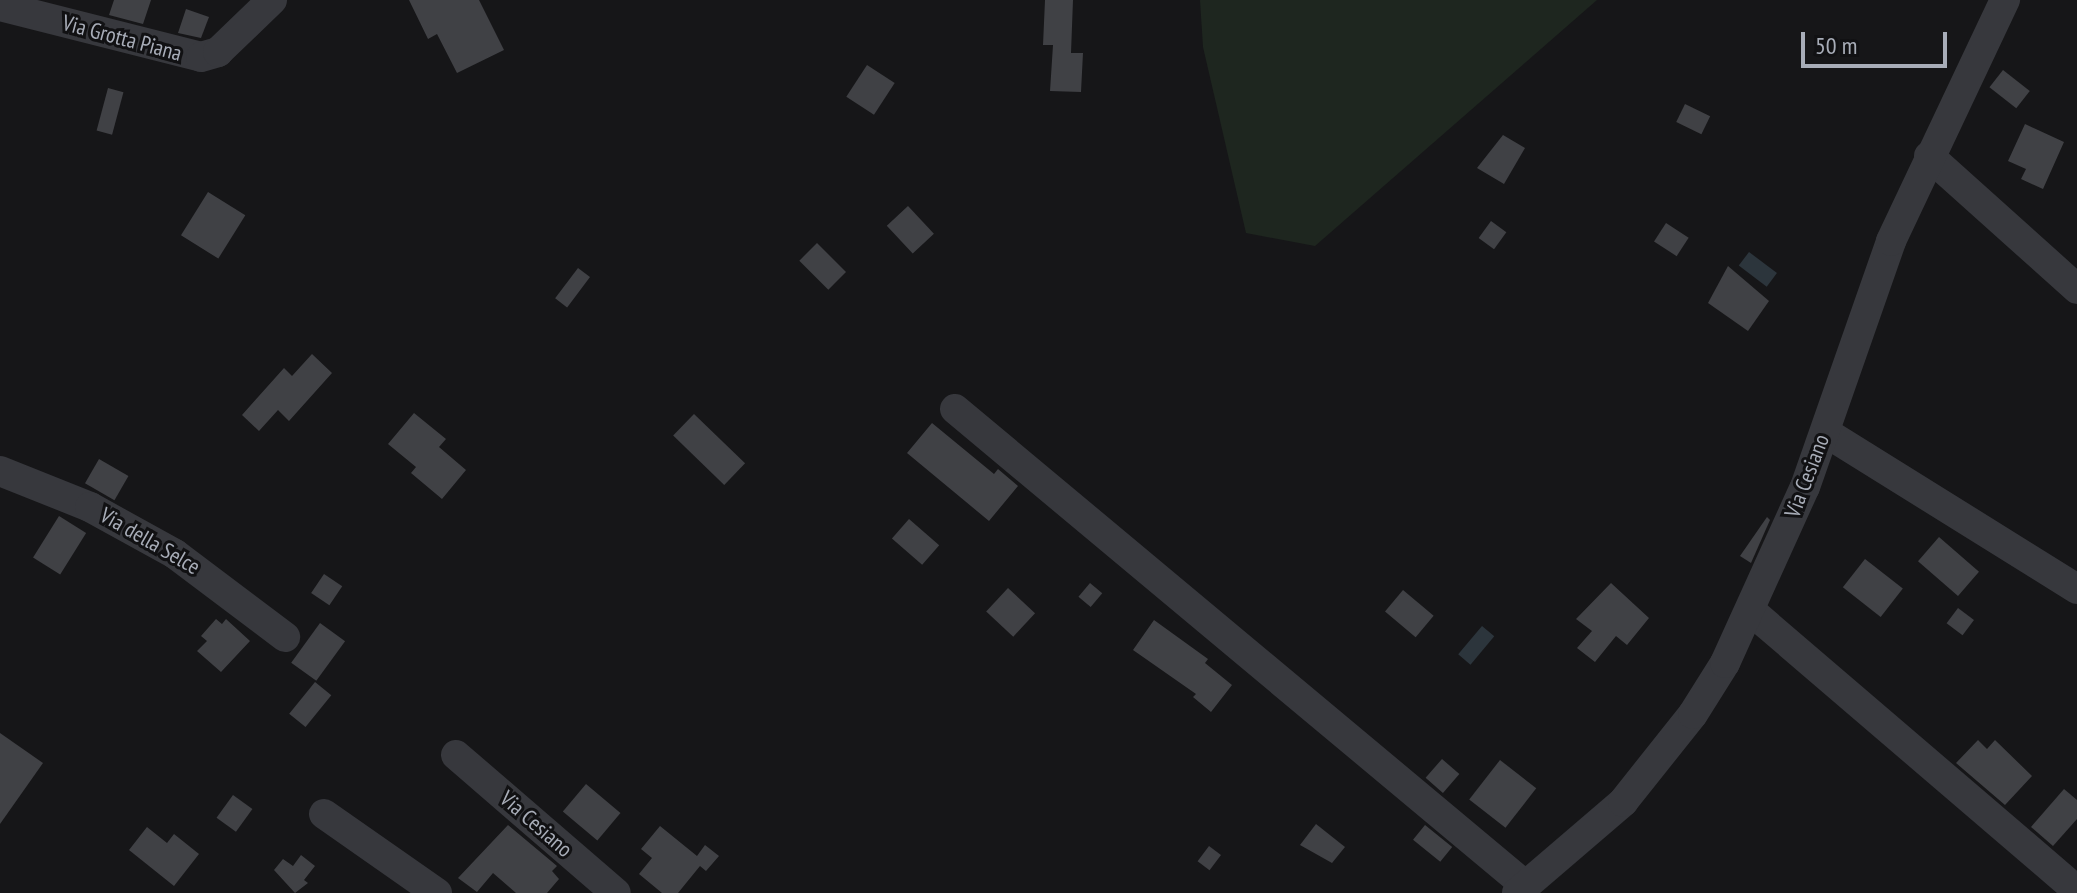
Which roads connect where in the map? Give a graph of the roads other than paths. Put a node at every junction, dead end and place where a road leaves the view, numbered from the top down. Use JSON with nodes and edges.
{"nodes":[{"id":1,"x":272,"y":0,"type":"edge"},
{"id":2,"x":2005,"y":0,"type":"edge"},
{"id":3,"x":0,"y":6,"type":"edge"},
{"id":4,"x":1929,"y":156,"type":"junction"},
{"id":5,"x":2077,"y":289,"type":"edge"},
{"id":6,"x":955,"y":409,"type":"dead end"},
{"id":7,"x":1825,"y":432,"type":"junction"},
{"id":8,"x":0,"y":471,"type":"edge"},
{"id":9,"x":2077,"y":589,"type":"edge"},
{"id":10,"x":1751,"y":611,"type":"junction"},
{"id":11,"x":285,"y":637,"type":"dead end"},
{"id":12,"x":456,"y":755,"type":"dead end"},
{"id":13,"x":324,"y":814,"type":"dead end"},
{"id":14,"x":1521,"y":889,"type":"edge"},
{"id":15,"x":2077,"y":890,"type":"edge"},
{"id":16,"x":437,"y":893,"type":"edge"},
{"id":17,"x":616,"y":893,"type":"edge"}],
"edges":[{"from":1,"to":3,"type":"street","name":"Via Grotta Piana"},
{"from":2,"to":4,"type":"street","name":"Via Cesiano"},
{"from":4,"to":5,"type":"street"},
{"from":4,"to":7,"type":"street","name":"Via Cesiano"},
{"from":6,"to":14,"type":"street"},
{"from":7,"to":9,"type":"street"},
{"from":7,"to":10,"type":"street","name":"Via Cesiano"},
{"from":8,"to":11,"type":"street","name":"Via della Selce"},
{"from":10,"to":14,"type":"street","name":"Via Cesiano"},
{"from":10,"to":15,"type":"street"},
{"from":12,"to":17,"type":"street","name":"Via Cesiano"},
{"from":13,"to":16,"type":"street"}]}
